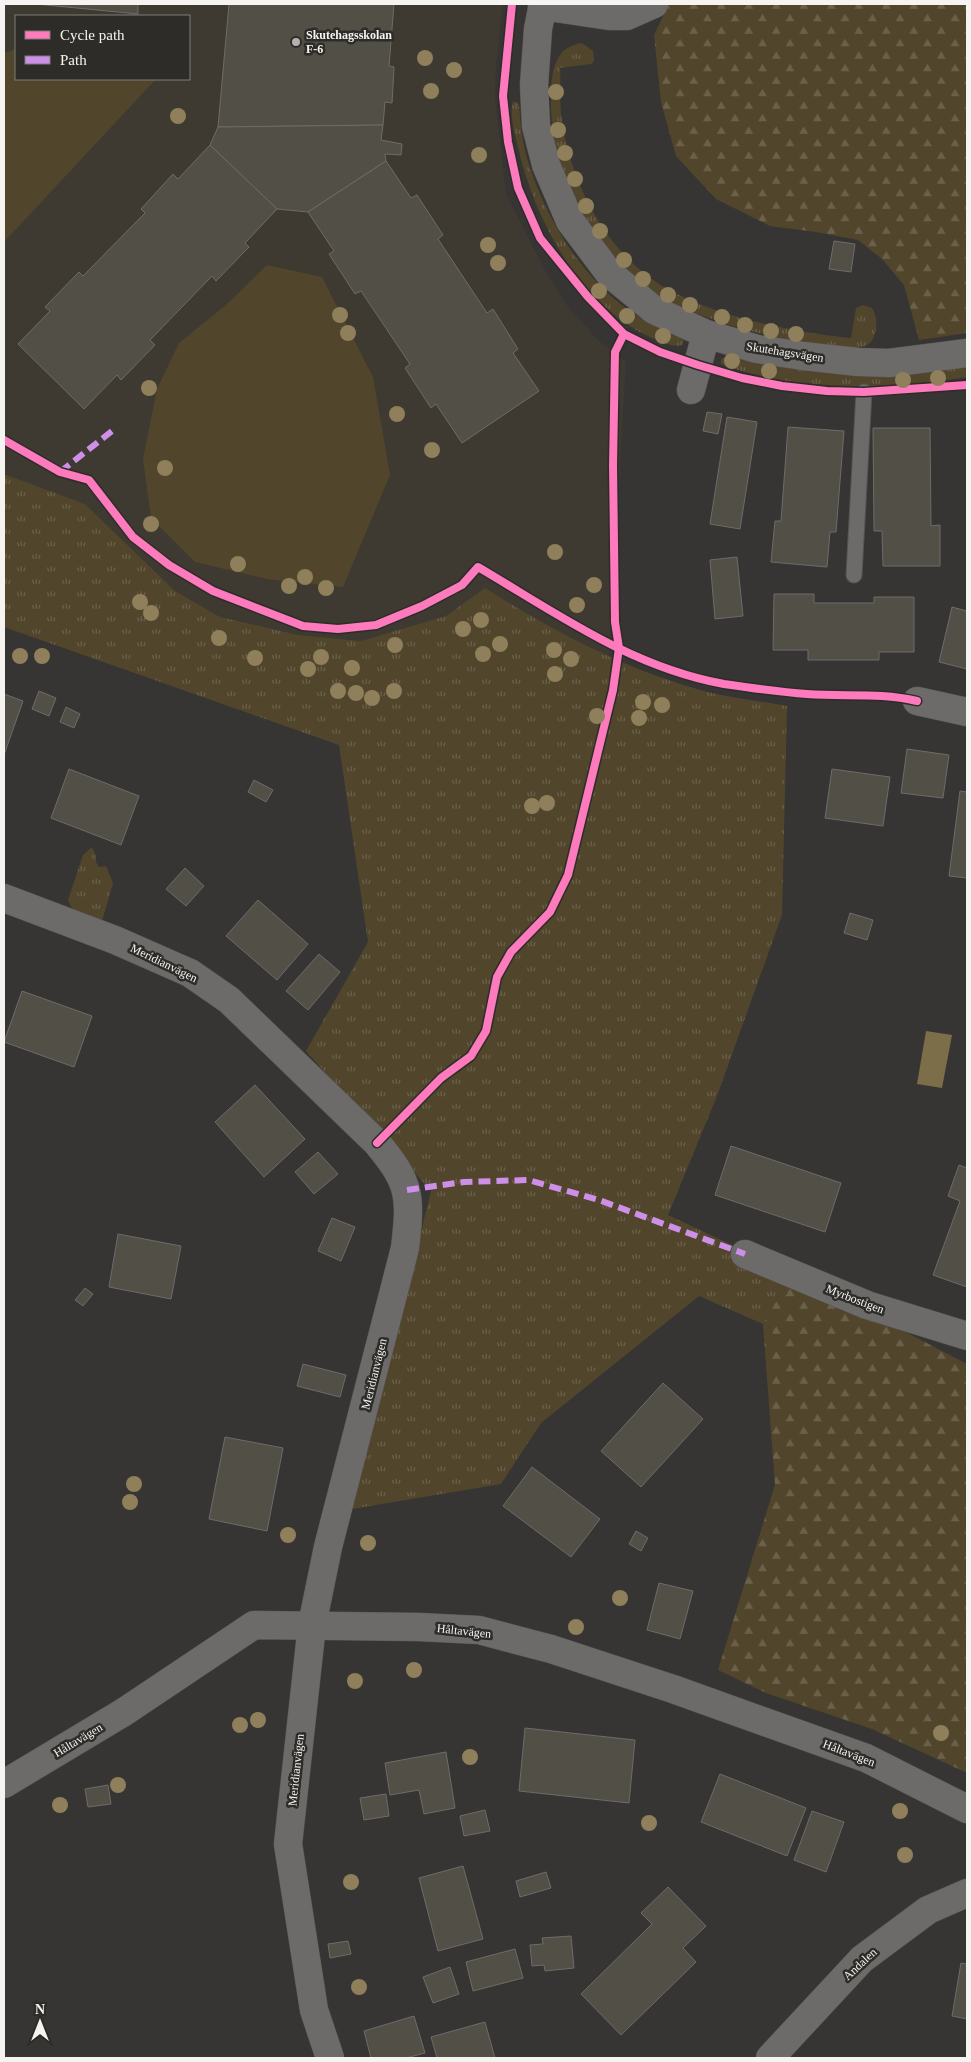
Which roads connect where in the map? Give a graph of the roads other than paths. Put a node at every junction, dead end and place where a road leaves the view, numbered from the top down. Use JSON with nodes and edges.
{"nodes":[{"id":1,"x":654,"y":4,"type":"edge"},
{"id":2,"x":542,"y":5,"type":"edge"},
{"id":3,"x":706,"y":334,"type":"junction"},
{"id":4,"x":967,"y":353,"type":"edge"},
{"id":5,"x":691,"y":390,"type":"dead end"},
{"id":6,"x":864,"y":392,"type":"dead end"},
{"id":7,"x":854,"y":574,"type":"dead end"},
{"id":8,"x":917,"y":701,"type":"dead end"},
{"id":9,"x":967,"y":712,"type":"edge"},
{"id":10,"x":4,"y":898,"type":"edge"},
{"id":11,"x":745,"y":1254,"type":"dead end"},
{"id":12,"x":967,"y":1336,"type":"edge"},
{"id":13,"x":312,"y":1625,"type":"junction"},
{"id":14,"x":4,"y":1784,"type":"edge"},
{"id":15,"x":967,"y":1809,"type":"edge"},
{"id":16,"x":967,"y":1893,"type":"edge"},
{"id":17,"x":330,"y":2058,"type":"edge"},
{"id":18,"x":770,"y":2058,"type":"edge"}],
"edges":[{"from":1,"to":2,"type":"street","name":"Skutehagsvägen"},
{"from":2,"to":3,"type":"street","name":"Skutehagsvägen"},
{"from":3,"to":4,"type":"street","name":"Skutehagsvägen"},
{"from":3,"to":5,"type":"street"},
{"from":6,"to":7,"type":"lane"},
{"from":8,"to":9,"type":"street"},
{"from":10,"to":13,"type":"street","name":"Meridianvägen"},
{"from":11,"to":12,"type":"street","name":"Myrbostigen"},
{"from":13,"to":14,"type":"street","name":"Håltavägen"},
{"from":13,"to":15,"type":"street","name":"Håltavägen"},
{"from":13,"to":17,"type":"street","name":"Meridianvägen"},
{"from":16,"to":18,"type":"street","name":"Andalen"}]}
